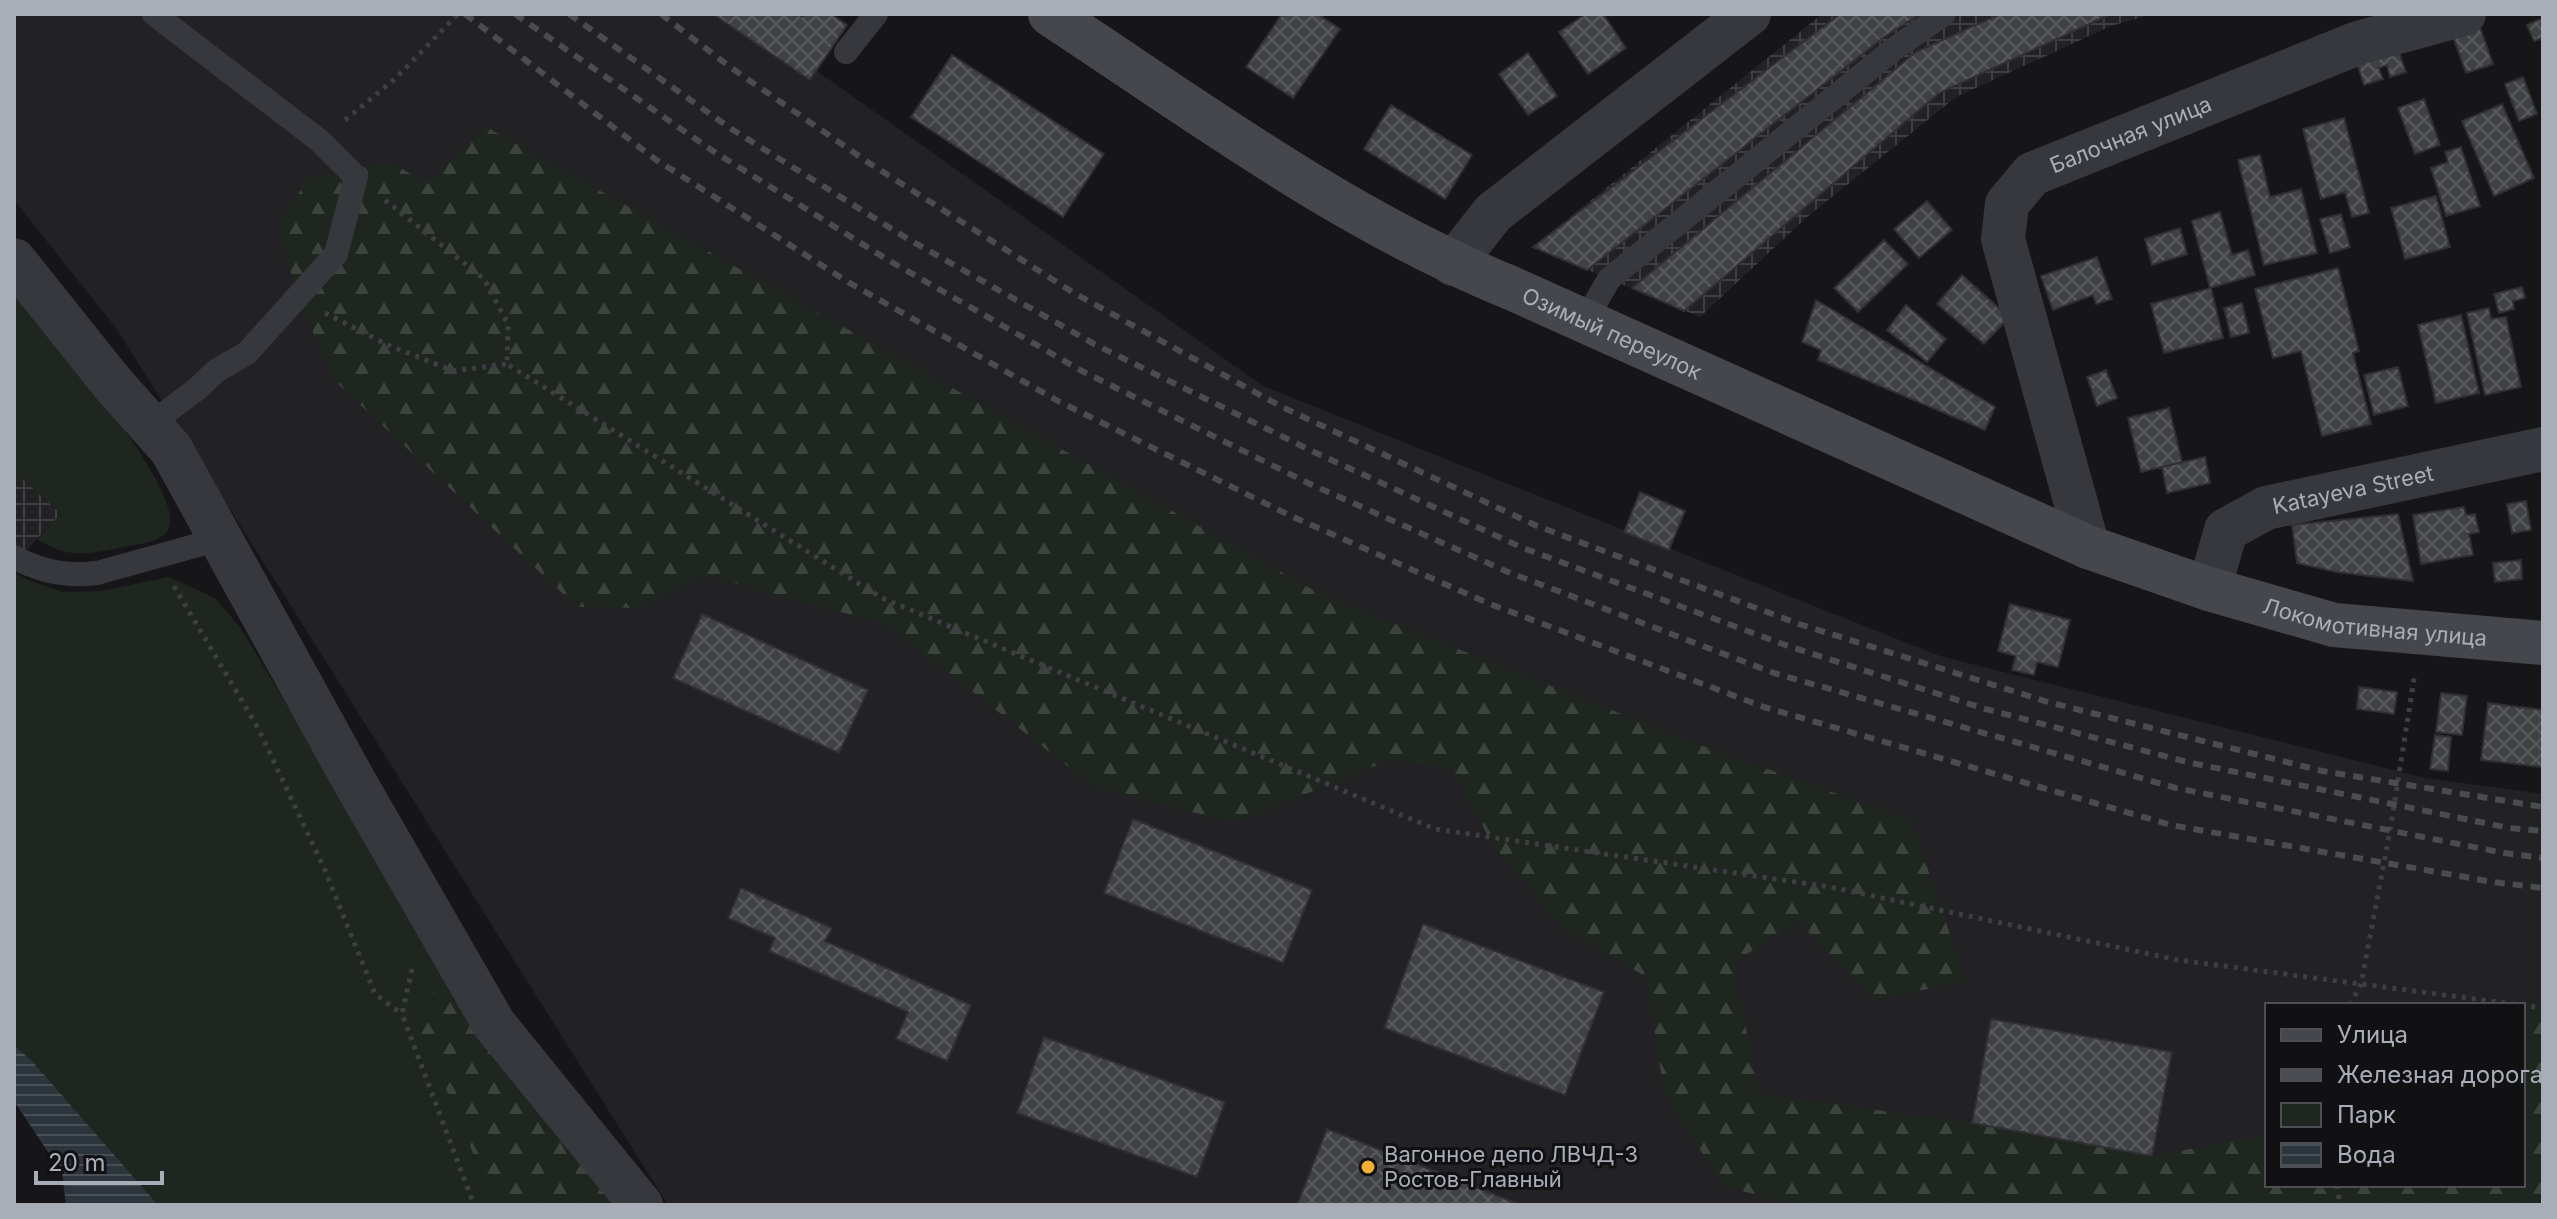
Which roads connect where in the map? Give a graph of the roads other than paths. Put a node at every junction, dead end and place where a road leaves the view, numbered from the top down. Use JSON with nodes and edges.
{"nodes":[{"id":1,"x":154,"y":14,"type":"edge"},
{"id":2,"x":876,"y":14,"type":"edge"},
{"id":3,"x":1050,"y":14,"type":"edge"},
{"id":4,"x":1749,"y":14,"type":"edge"},
{"id":5,"x":1944,"y":14,"type":"edge"},
{"id":6,"x":2464,"y":14,"type":"edge"},
{"id":7,"x":846,"y":52,"type":"dead end"},
{"id":8,"x":14,"y":261,"type":"edge"},
{"id":9,"x":1453,"y":264,"type":"junction"},
{"id":10,"x":1585,"y":321,"type":"junction"},
{"id":11,"x":149,"y":425,"type":"junction"},
{"id":12,"x":2543,"y":449,"type":"edge"},
{"id":13,"x":220,"y":539,"type":"junction"},
{"id":14,"x":2088,"y":547,"type":"junction"},
{"id":15,"x":14,"y":557,"type":"edge"},
{"id":16,"x":2209,"y":589,"type":"junction"},
{"id":17,"x":2543,"y":643,"type":"edge"},
{"id":18,"x":641,"y":1205,"type":"edge"}],
"edges":[{"from":1,"to":11,"type":"lane"},
{"from":2,"to":7,"type":"lane"},
{"from":3,"to":9,"type":"street","name":"Озимый переулок"},
{"from":4,"to":9,"type":"street"},
{"from":5,"to":10,"type":"lane"},
{"from":6,"to":14,"type":"street","name":"Балочная улица"},
{"from":8,"to":11,"type":"street"},
{"from":9,"to":10,"type":"street","name":"Озимый переулок"},
{"from":10,"to":14,"type":"street","name":"Озимый переулок"},
{"from":11,"to":13,"type":"street"},
{"from":12,"to":16,"type":"street","name":"Katayeva Street"},
{"from":13,"to":15,"type":"lane"},
{"from":13,"to":18,"type":"street"},
{"from":14,"to":16,"type":"street","name":"Озимый переулок"},
{"from":16,"to":17,"type":"street","name":"Локомотивная улица"}]}
